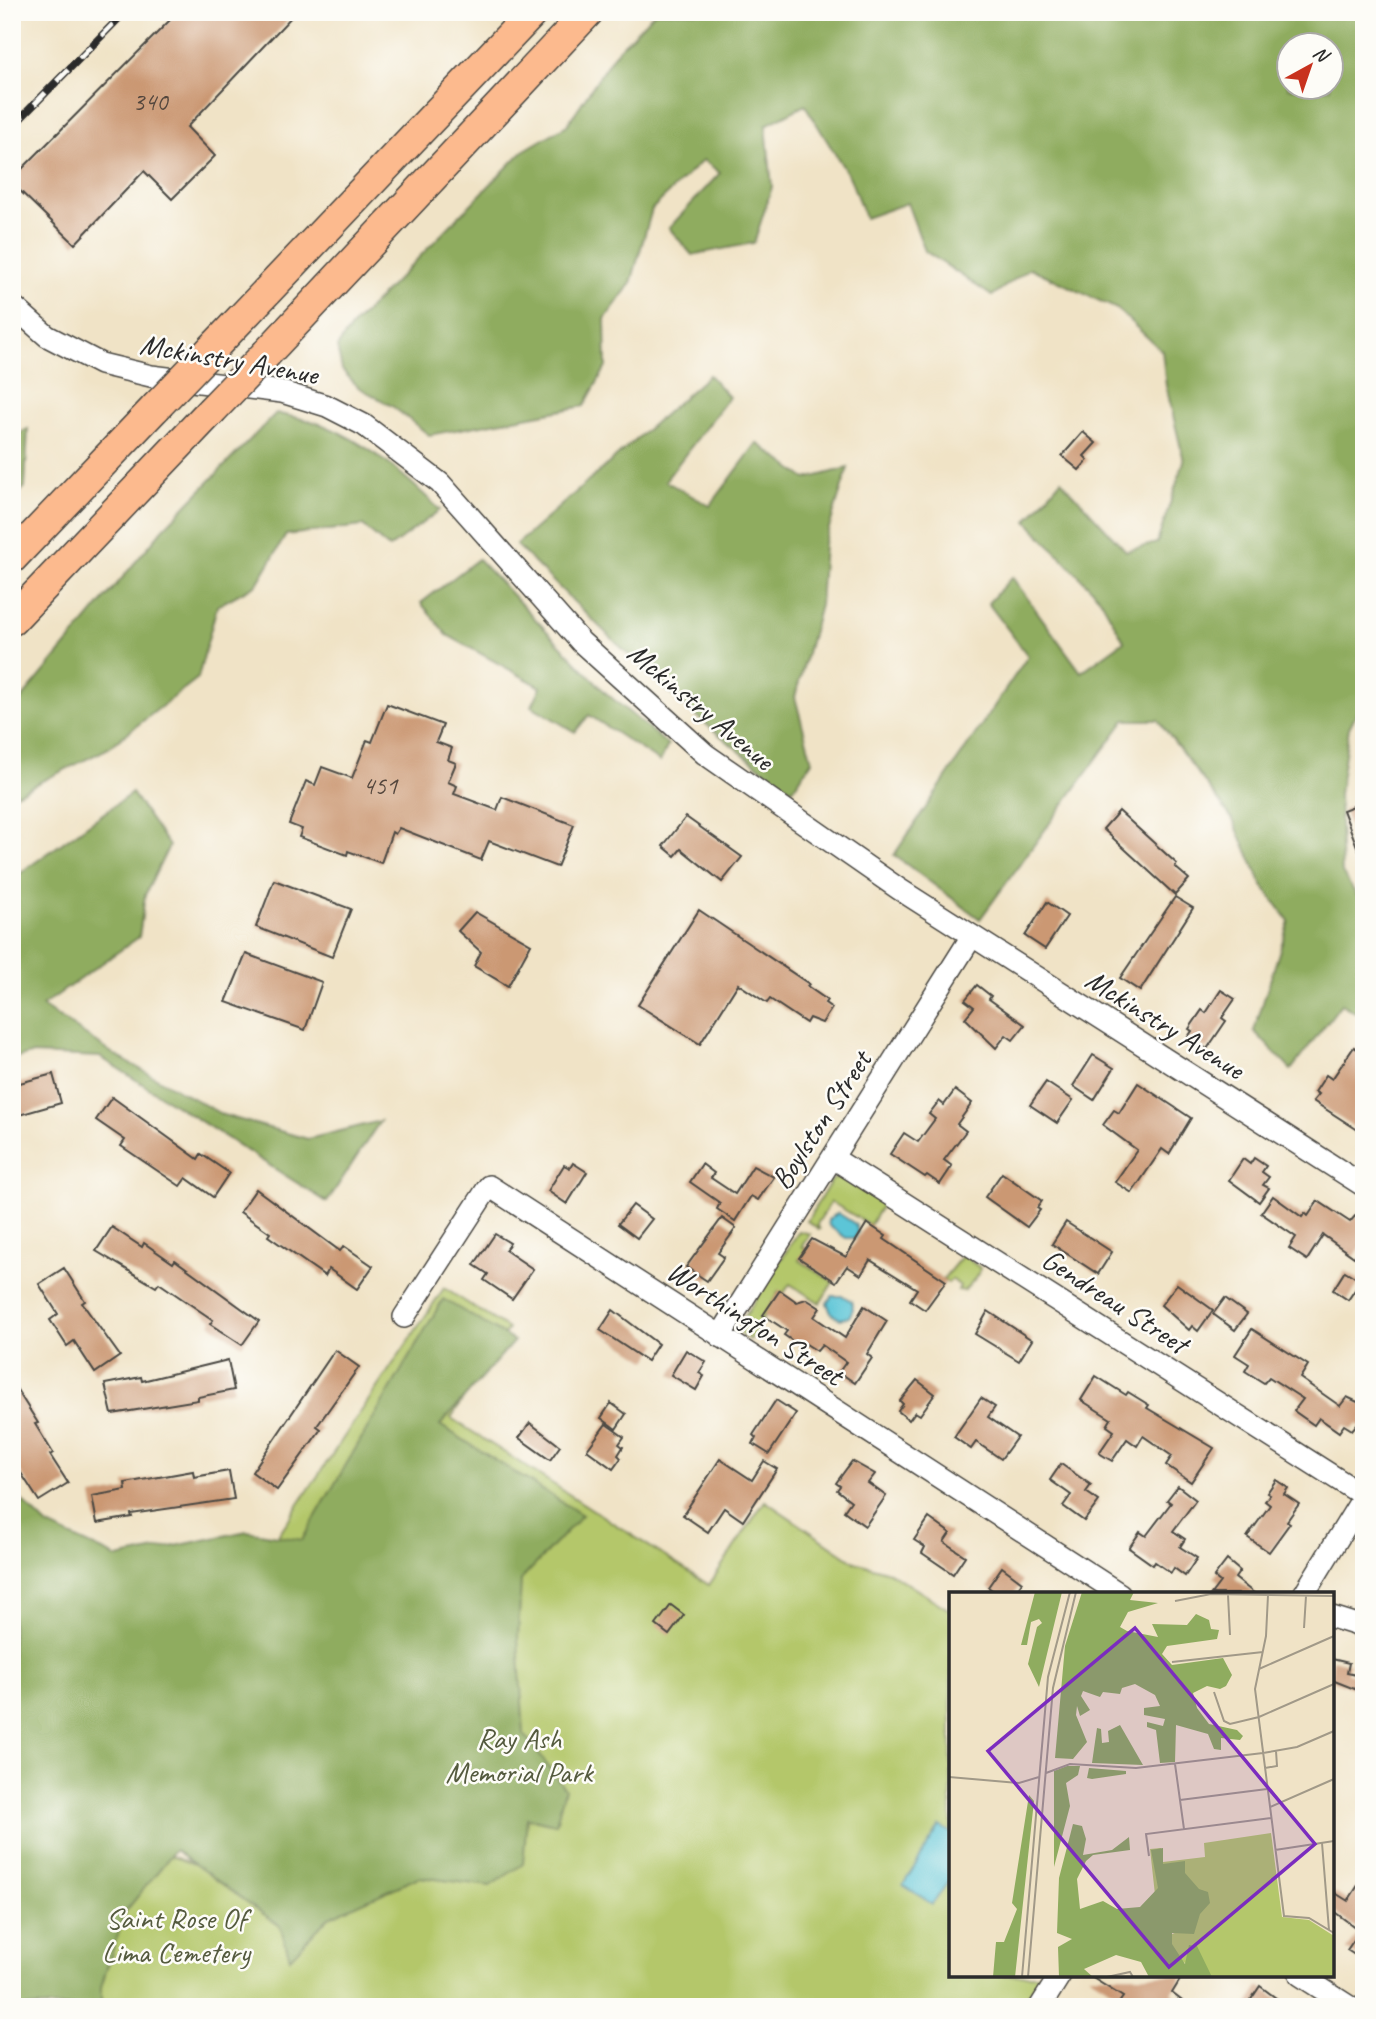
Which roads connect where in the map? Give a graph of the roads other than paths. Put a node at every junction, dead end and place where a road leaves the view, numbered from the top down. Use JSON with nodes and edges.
{"nodes":[{"id":1,"x":533,"y":12,"type":"edge"},
{"id":2,"x":588,"y":12,"type":"edge"},
{"id":3,"x":20,"y":312,"type":"edge"},
{"id":4,"x":12,"y":558,"type":"edge"},
{"id":5,"x":12,"y":620,"type":"edge"},
{"id":6,"x":972,"y":936,"type":"junction"},
{"id":7,"x":833,"y":1158,"type":"junction"},
{"id":8,"x":1364,"y":1186,"type":"edge"},
{"id":9,"x":404,"y":1317,"type":"dead end"},
{"id":10,"x":720,"y":1336,"type":"junction"},
{"id":11,"x":1364,"y":1496,"type":"edge"},
{"id":12,"x":1117,"y":1592,"type":"edge"},
{"id":13,"x":1305,"y":1592,"type":"edge"},
{"id":14,"x":1334,"y":1619,"type":"edge"},
{"id":15,"x":1364,"y":1627,"type":"edge"},
{"id":16,"x":1059,"y":1977,"type":"edge"},
{"id":17,"x":1303,"y":1977,"type":"edge"},
{"id":18,"x":1040,"y":2007,"type":"edge"},
{"id":19,"x":1350,"y":2007,"type":"edge"}],
"edges":[{"from":1,"to":4,"type":"highway","bridge":true},
{"from":2,"to":5,"type":"highway","bridge":true},
{"from":3,"to":6,"type":"street","name":"Mckinstry Avenue"},
{"from":6,"to":7,"type":"street","name":"Boylston Street"},
{"from":6,"to":8,"type":"street","name":"Mckinstry Avenue"},
{"from":7,"to":10,"type":"street","name":"Boylston Street"},
{"from":7,"to":11,"type":"street","name":"Gendreau Street"},
{"from":9,"to":10,"type":"street","name":"Worthington Street"},
{"from":10,"to":12,"type":"street","name":"Worthington Street"},
{"from":11,"to":13,"type":"street"},
{"from":14,"to":15,"type":"street"},
{"from":16,"to":18,"type":"street"},
{"from":17,"to":19,"type":"street"}]}
